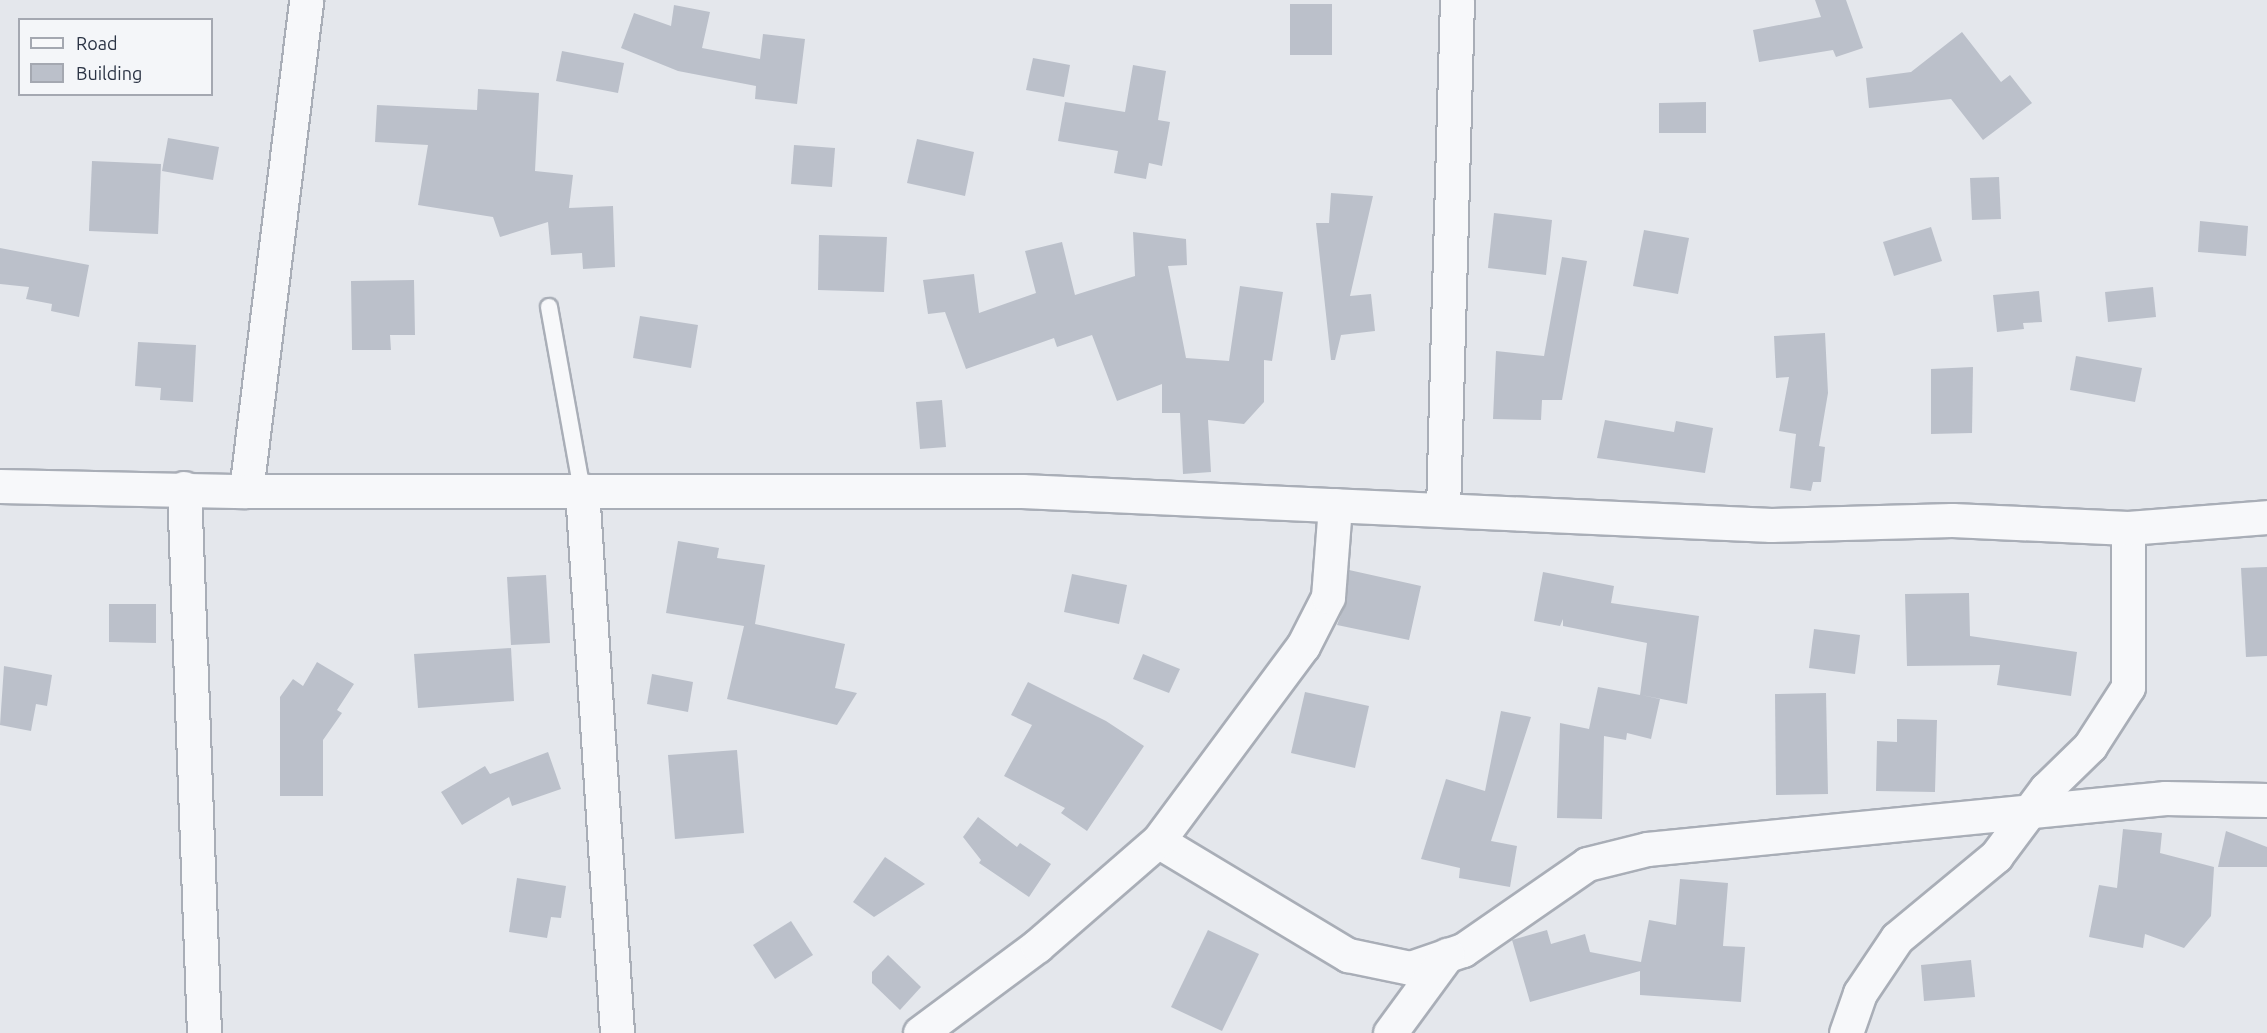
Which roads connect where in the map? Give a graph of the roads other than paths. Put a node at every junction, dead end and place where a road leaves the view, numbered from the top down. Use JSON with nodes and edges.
{"nodes":[{"id":1,"x":306,"y":0,"type":"edge"},
{"id":2,"x":1456,"y":0,"type":"edge"},
{"id":3,"x":549,"y":307,"type":"dead end"},
{"id":4,"x":0,"y":486,"type":"edge"},
{"id":5,"x":184,"y":488,"type":"junction"},
{"id":6,"x":582,"y":490,"type":"junction"},
{"id":7,"x":246,"y":491,"type":"junction"},
{"id":8,"x":1335,"y":505,"type":"junction"},
{"id":9,"x":1443,"y":510,"type":"junction"},
{"id":10,"x":2267,"y":517,"type":"edge"},
{"id":11,"x":2128,"y":528,"type":"junction"},
{"id":12,"x":2267,"y":800,"type":"edge"},
{"id":13,"x":2030,"y":810,"type":"junction"},
{"id":14,"x":1158,"y":841,"type":"junction"},
{"id":15,"x":1447,"y":955,"type":"junction"},
{"id":16,"x":204,"y":1033,"type":"edge"},
{"id":17,"x":617,"y":1033,"type":"edge"},
{"id":18,"x":920,"y":1033,"type":"edge"},
{"id":19,"x":1390,"y":1033,"type":"edge"},
{"id":20,"x":1846,"y":1033,"type":"edge"}],
"edges":[{"from":1,"to":7,"type":"street"},
{"from":2,"to":9,"type":"street"},
{"from":3,"to":6,"type":"lane"},
{"from":4,"to":5,"type":"street"},
{"from":5,"to":7,"type":"street"},
{"from":5,"to":16,"type":"street"},
{"from":6,"to":7,"type":"street"},
{"from":6,"to":8,"type":"street"},
{"from":6,"to":17,"type":"street"},
{"from":8,"to":9,"type":"street"},
{"from":8,"to":14,"type":"street"},
{"from":9,"to":11,"type":"street"},
{"from":10,"to":11,"type":"street"},
{"from":11,"to":13,"type":"street"},
{"from":12,"to":13,"type":"street"},
{"from":13,"to":15,"type":"street"},
{"from":13,"to":20,"type":"street"},
{"from":14,"to":15,"type":"street"},
{"from":14,"to":18,"type":"street"},
{"from":15,"to":19,"type":"street"}]}
